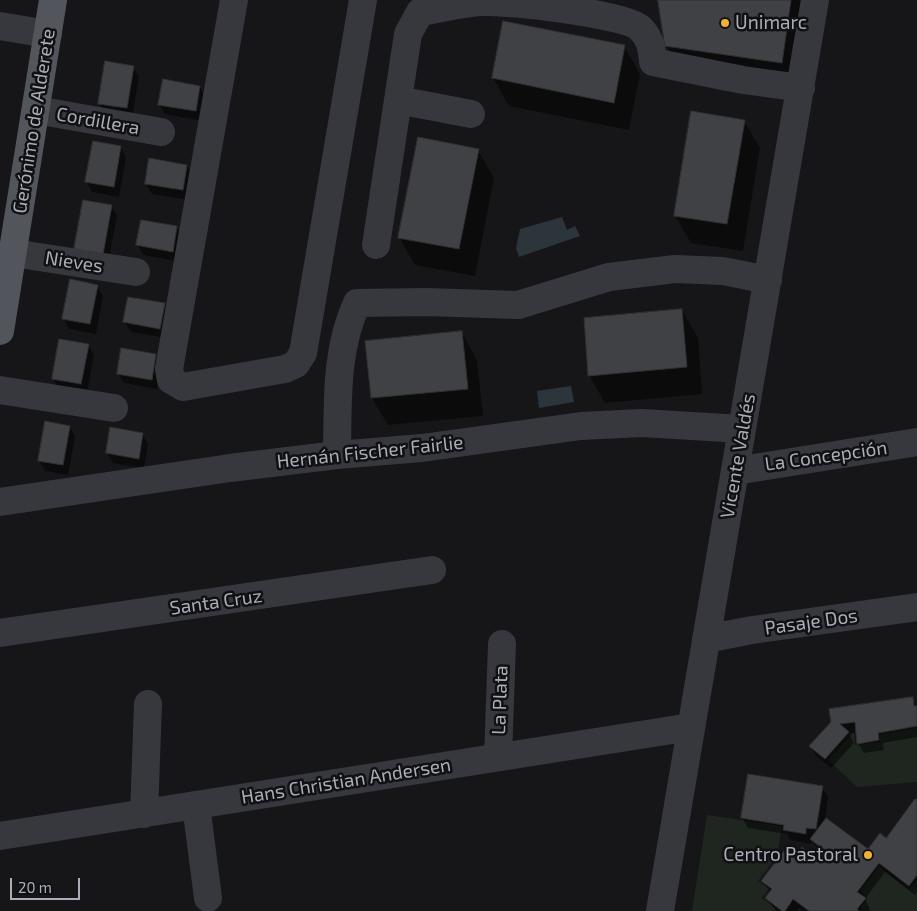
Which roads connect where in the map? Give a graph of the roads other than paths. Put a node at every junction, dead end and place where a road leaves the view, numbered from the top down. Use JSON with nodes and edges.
{"nodes":[{"id":1,"x":54,"y":0,"type":"edge"},
{"id":2,"x":234,"y":0,"type":"edge"},
{"id":3,"x":363,"y":0,"type":"edge"},
{"id":4,"x":815,"y":0,"type":"edge"},
{"id":5,"x":0,"y":26,"type":"edge"},
{"id":6,"x":48,"y":34,"type":"junction"},
{"id":7,"x":800,"y":88,"type":"junction"},
{"id":8,"x":398,"y":100,"type":"junction"},
{"id":9,"x":36,"y":110,"type":"junction"},
{"id":10,"x":471,"y":114,"type":"dead end"},
{"id":11,"x":161,"y":132,"type":"dead end"},
{"id":12,"x":376,"y":245,"type":"dead end"},
{"id":13,"x":13,"y":253,"type":"junction"},
{"id":14,"x":136,"y":272,"type":"dead end"},
{"id":15,"x":768,"y":280,"type":"junction"},
{"id":16,"x":0,"y":330,"type":"edge"},
{"id":17,"x":0,"y":390,"type":"edge"},
{"id":18,"x":114,"y":408,"type":"dead end"},
{"id":19,"x":742,"y":430,"type":"junction"},
{"id":20,"x":917,"y":442,"type":"edge"},
{"id":21,"x":337,"y":455,"type":"junction"},
{"id":22,"x":735,"y":471,"type":"junction"},
{"id":23,"x":0,"y":502,"type":"edge"},
{"id":24,"x":432,"y":570,"type":"dead end"},
{"id":25,"x":917,"y":607,"type":"edge"},
{"id":26,"x":0,"y":633,"type":"edge"},
{"id":27,"x":706,"y":640,"type":"junction"},
{"id":28,"x":502,"y":644,"type":"dead end"},
{"id":29,"x":148,"y":704,"type":"dead end"},
{"id":30,"x":691,"y":726,"type":"junction"},
{"id":31,"x":498,"y":757,"type":"junction"},
{"id":32,"x":196,"y":805,"type":"junction"},
{"id":33,"x":144,"y":814,"type":"junction"},
{"id":34,"x":0,"y":836,"type":"edge"},
{"id":35,"x":208,"y":898,"type":"dead end"},
{"id":36,"x":660,"y":911,"type":"edge"}],
"edges":[{"from":1,"to":6,"type":"main road","name":"Gerónimo de Alderete"},
{"from":2,"to":3,"type":"street"},
{"from":4,"to":7,"type":"street","name":"Vicente Valdés"},
{"from":5,"to":6,"type":"street"},
{"from":6,"to":9,"type":"main road","name":"Gerónimo de Alderete"},
{"from":7,"to":8,"type":"street"},
{"from":7,"to":15,"type":"street","name":"Vicente Valdés"},
{"from":8,"to":10,"type":"street"},
{"from":8,"to":12,"type":"street"},
{"from":9,"to":11,"type":"street","name":"Cordillera"},
{"from":9,"to":13,"type":"main road","name":"Gerónimo de Alderete"},
{"from":13,"to":14,"type":"street","name":"Nieves"},
{"from":13,"to":16,"type":"main road","name":"Gerónimo de Alderete"},
{"from":15,"to":19,"type":"street","name":"Vicente Valdés"},
{"from":15,"to":21,"type":"street"},
{"from":17,"to":18,"type":"street"},
{"from":19,"to":21,"type":"street","name":"Hernán Fischer Fairlie"},
{"from":19,"to":22,"type":"street","name":"Vicente Valdés"},
{"from":20,"to":22,"type":"street","name":"La Concepción"},
{"from":21,"to":23,"type":"street","name":"Hernán Fischer Fairlie"},
{"from":22,"to":27,"type":"street","name":"Vicente Valdés"},
{"from":24,"to":26,"type":"street","name":"Santa Cruz"},
{"from":25,"to":27,"type":"street","name":"Pasaje Dos"},
{"from":27,"to":30,"type":"street","name":"Vicente Valdés"},
{"from":28,"to":31,"type":"street","name":"La Plata"},
{"from":29,"to":33,"type":"street"},
{"from":30,"to":31,"type":"street","name":"Hans Christian Andersen"},
{"from":30,"to":36,"type":"street","name":"Vicente Valdés"},
{"from":31,"to":32,"type":"street","name":"Hans Christian Andersen"},
{"from":32,"to":33,"type":"street","name":"Hans Christian Andersen"},
{"from":32,"to":35,"type":"street"},
{"from":33,"to":34,"type":"street","name":"Hans Christian Andersen"}]}
